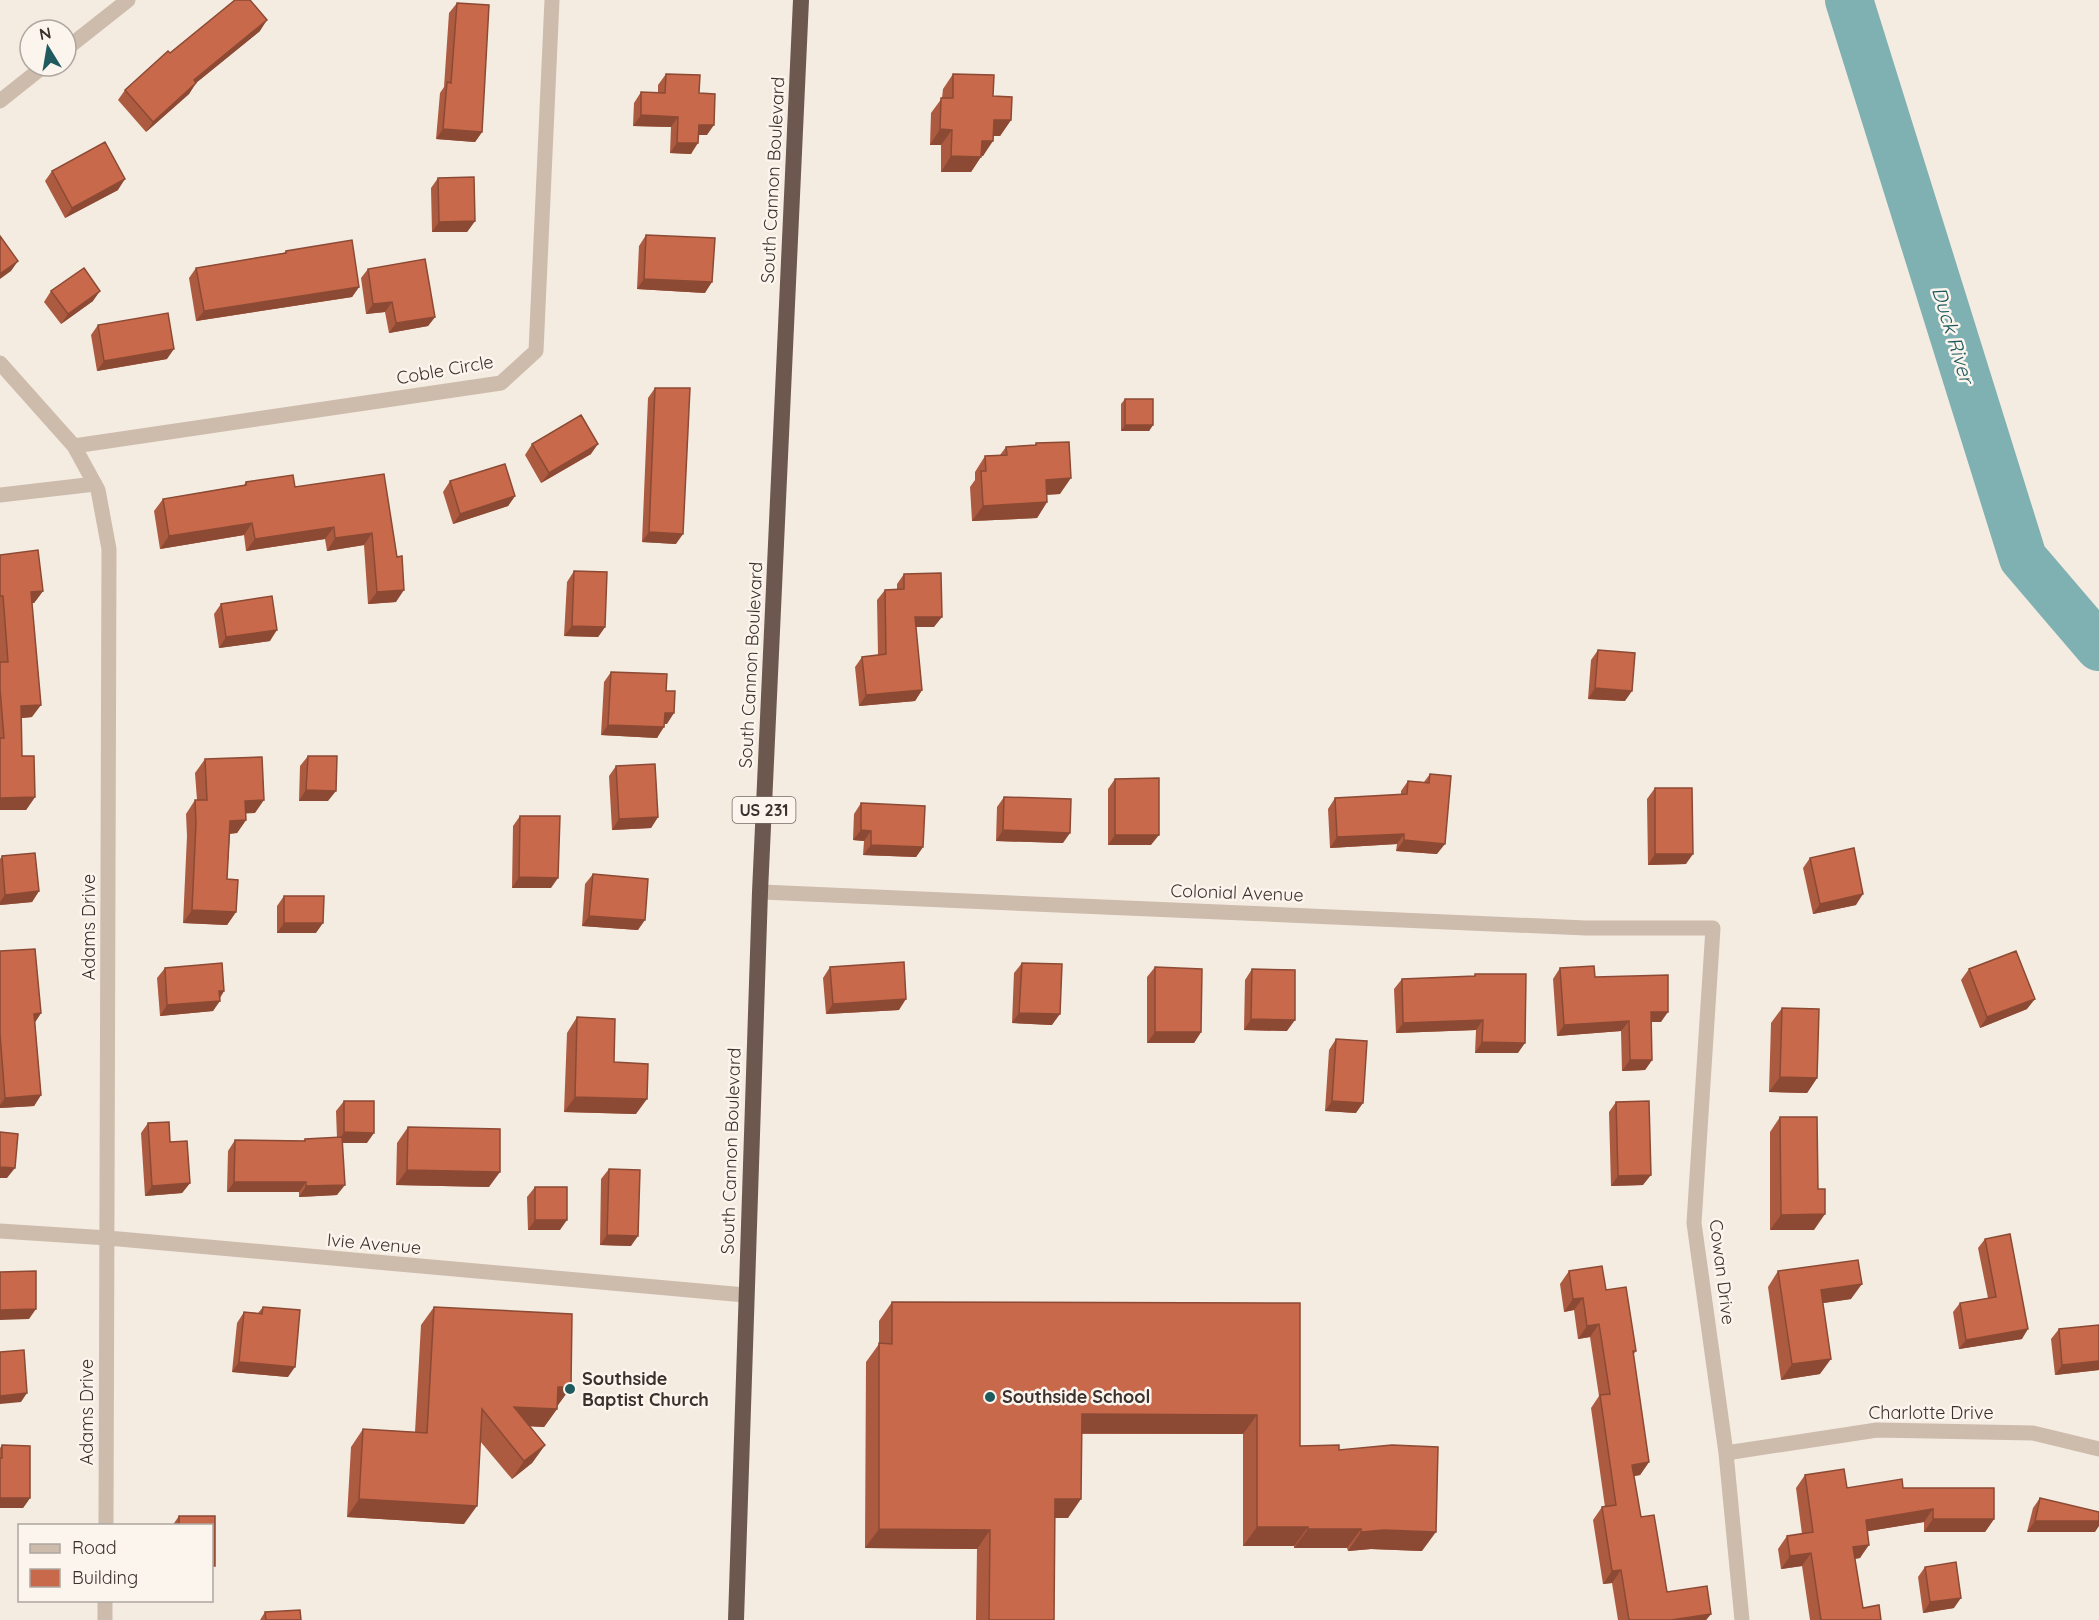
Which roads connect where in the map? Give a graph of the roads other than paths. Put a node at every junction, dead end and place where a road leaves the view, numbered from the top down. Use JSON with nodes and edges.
{"nodes":[{"id":1,"x":128,"y":0,"type":"edge"},
{"id":2,"x":552,"y":0,"type":"edge"},
{"id":3,"x":801,"y":0,"type":"edge"},
{"id":4,"x":78,"y":40,"type":"edge"},
{"id":5,"x":29,"y":78,"type":"edge"},
{"id":6,"x":0,"y":101,"type":"edge"},
{"id":7,"x":0,"y":363,"type":"edge"},
{"id":8,"x":74,"y":446,"type":"junction"},
{"id":9,"x":95,"y":484,"type":"junction"},
{"id":10,"x":0,"y":495,"type":"edge"},
{"id":11,"x":760,"y":892,"type":"junction"},
{"id":12,"x":1713,"y":928,"type":"joint"},
{"id":13,"x":0,"y":1231,"type":"edge"},
{"id":14,"x":108,"y":1238,"type":"junction"},
{"id":15,"x":745,"y":1295,"type":"junction"},
{"id":16,"x":2099,"y":1449,"type":"edge"},
{"id":17,"x":1726,"y":1453,"type":"junction"},
{"id":18,"x":106,"y":1524,"type":"edge"},
{"id":19,"x":105,"y":1602,"type":"edge"},
{"id":20,"x":105,"y":1620,"type":"edge"},
{"id":21,"x":736,"y":1620,"type":"edge"},
{"id":22,"x":1742,"y":1620,"type":"edge"}],
"edges":[{"from":1,"to":4,"type":"street"},
{"from":2,"to":8,"type":"street","name":"Coble Circle"},
{"from":3,"to":11,"type":"highway","name":"South Cannon Boulevard","number":"US 231"},
{"from":5,"to":6,"type":"street"},
{"from":7,"to":8,"type":"street","name":"Adams Drive"},
{"from":8,"to":9,"type":"street","name":"Adams Drive"},
{"from":9,"to":10,"type":"street"},
{"from":9,"to":14,"type":"street","name":"Adams Drive"},
{"from":11,"to":12,"type":"street","name":"Colonial Avenue"},
{"from":11,"to":15,"type":"highway","name":"South Cannon Boulevard","number":"US 231"},
{"from":12,"to":17,"type":"street","name":"Cowan Drive"},
{"from":13,"to":14,"type":"street","name":"Ivie Avenue"},
{"from":14,"to":15,"type":"street","name":"Ivie Avenue"},
{"from":14,"to":18,"type":"street","name":"Adams Drive"},
{"from":15,"to":21,"type":"highway","name":"South Cannon Boulevard","number":"US 231"},
{"from":16,"to":17,"type":"street","name":"Charlotte Drive"},
{"from":17,"to":22,"type":"street","name":"Cowan Drive"},
{"from":19,"to":20,"type":"street"}]}
